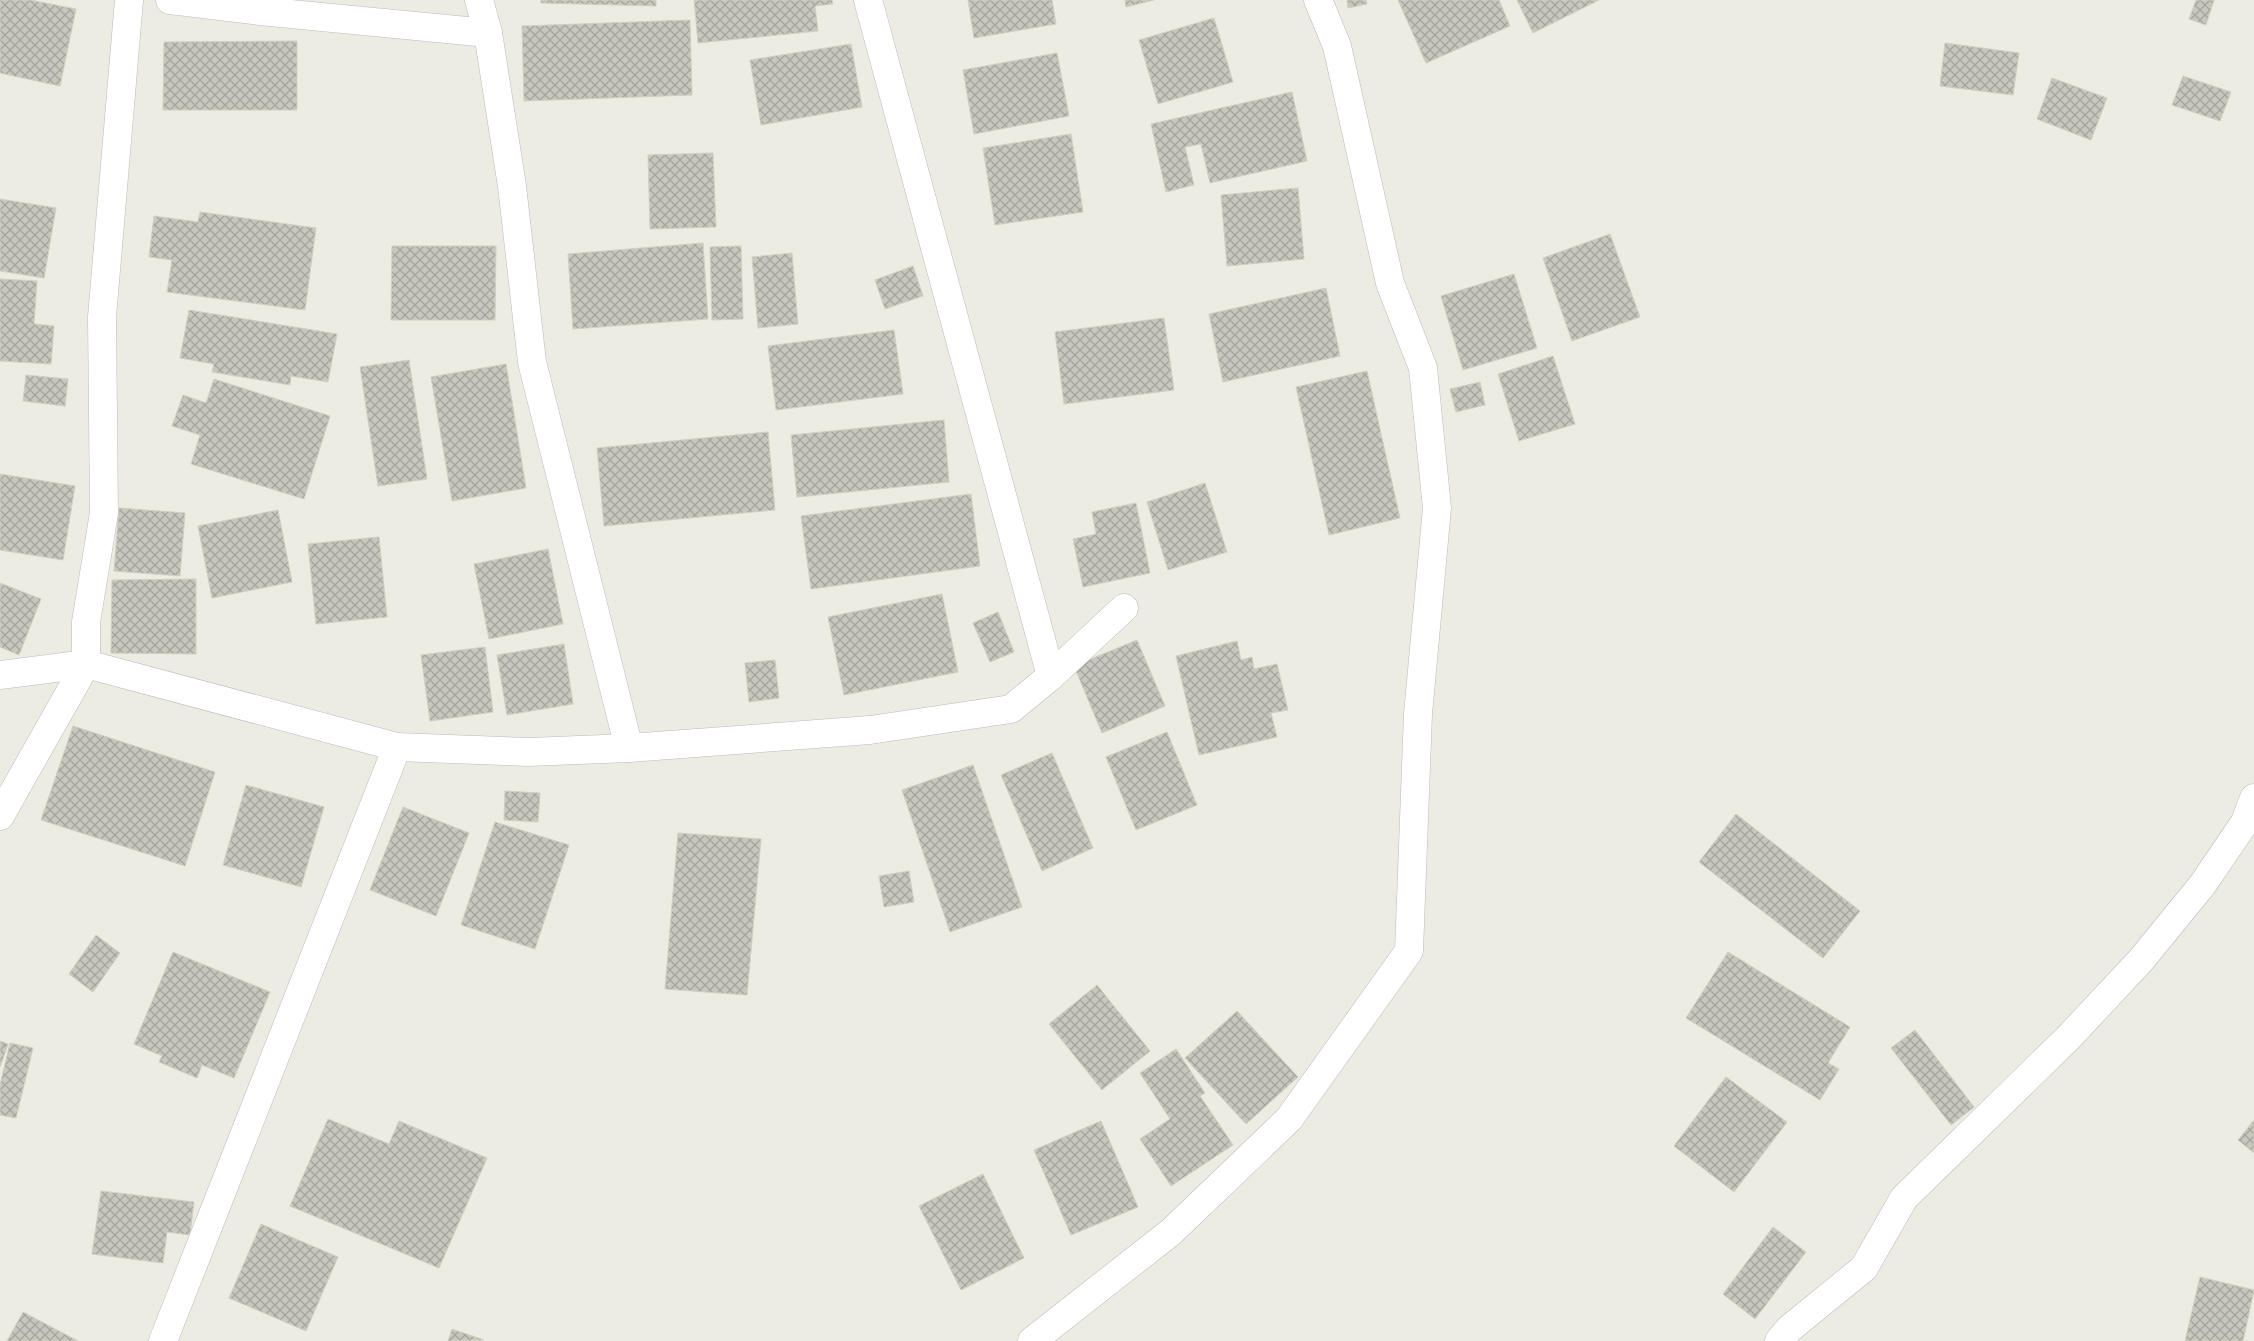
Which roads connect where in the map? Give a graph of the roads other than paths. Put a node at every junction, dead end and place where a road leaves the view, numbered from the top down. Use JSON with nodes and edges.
{"nodes":[{"id":1,"x":129,"y":0,"type":"edge"},
{"id":2,"x":170,"y":0,"type":"edge"},
{"id":3,"x":479,"y":0,"type":"edge"},
{"id":4,"x":868,"y":0,"type":"edge"},
{"id":5,"x":1318,"y":0,"type":"edge"},
{"id":6,"x":488,"y":32,"type":"junction"},
{"id":7,"x":1124,"y":608,"type":"dead end"},
{"id":8,"x":86,"y":664,"type":"junction"},
{"id":9,"x":0,"y":675,"type":"edge"},
{"id":10,"x":1051,"y":676,"type":"junction"},
{"id":11,"x":397,"y":747,"type":"junction"},
{"id":12,"x":630,"y":748,"type":"junction"},
{"id":13,"x":2254,"y":798,"type":"edge"},
{"id":14,"x":0,"y":816,"type":"edge"},
{"id":15,"x":163,"y":1341,"type":"edge"},
{"id":16,"x":1032,"y":1341,"type":"edge"},
{"id":17,"x":1779,"y":1341,"type":"edge"}],
"edges":[{"from":1,"to":8,"type":"street"},
{"from":2,"to":6,"type":"street"},
{"from":3,"to":6,"type":"street"},
{"from":4,"to":10,"type":"street"},
{"from":5,"to":16,"type":"street"},
{"from":6,"to":12,"type":"street"},
{"from":7,"to":10,"type":"street"},
{"from":8,"to":9,"type":"street"},
{"from":8,"to":11,"type":"street"},
{"from":8,"to":14,"type":"street"},
{"from":10,"to":12,"type":"street"},
{"from":11,"to":12,"type":"street"},
{"from":11,"to":15,"type":"street"},
{"from":13,"to":17,"type":"street"}]}
